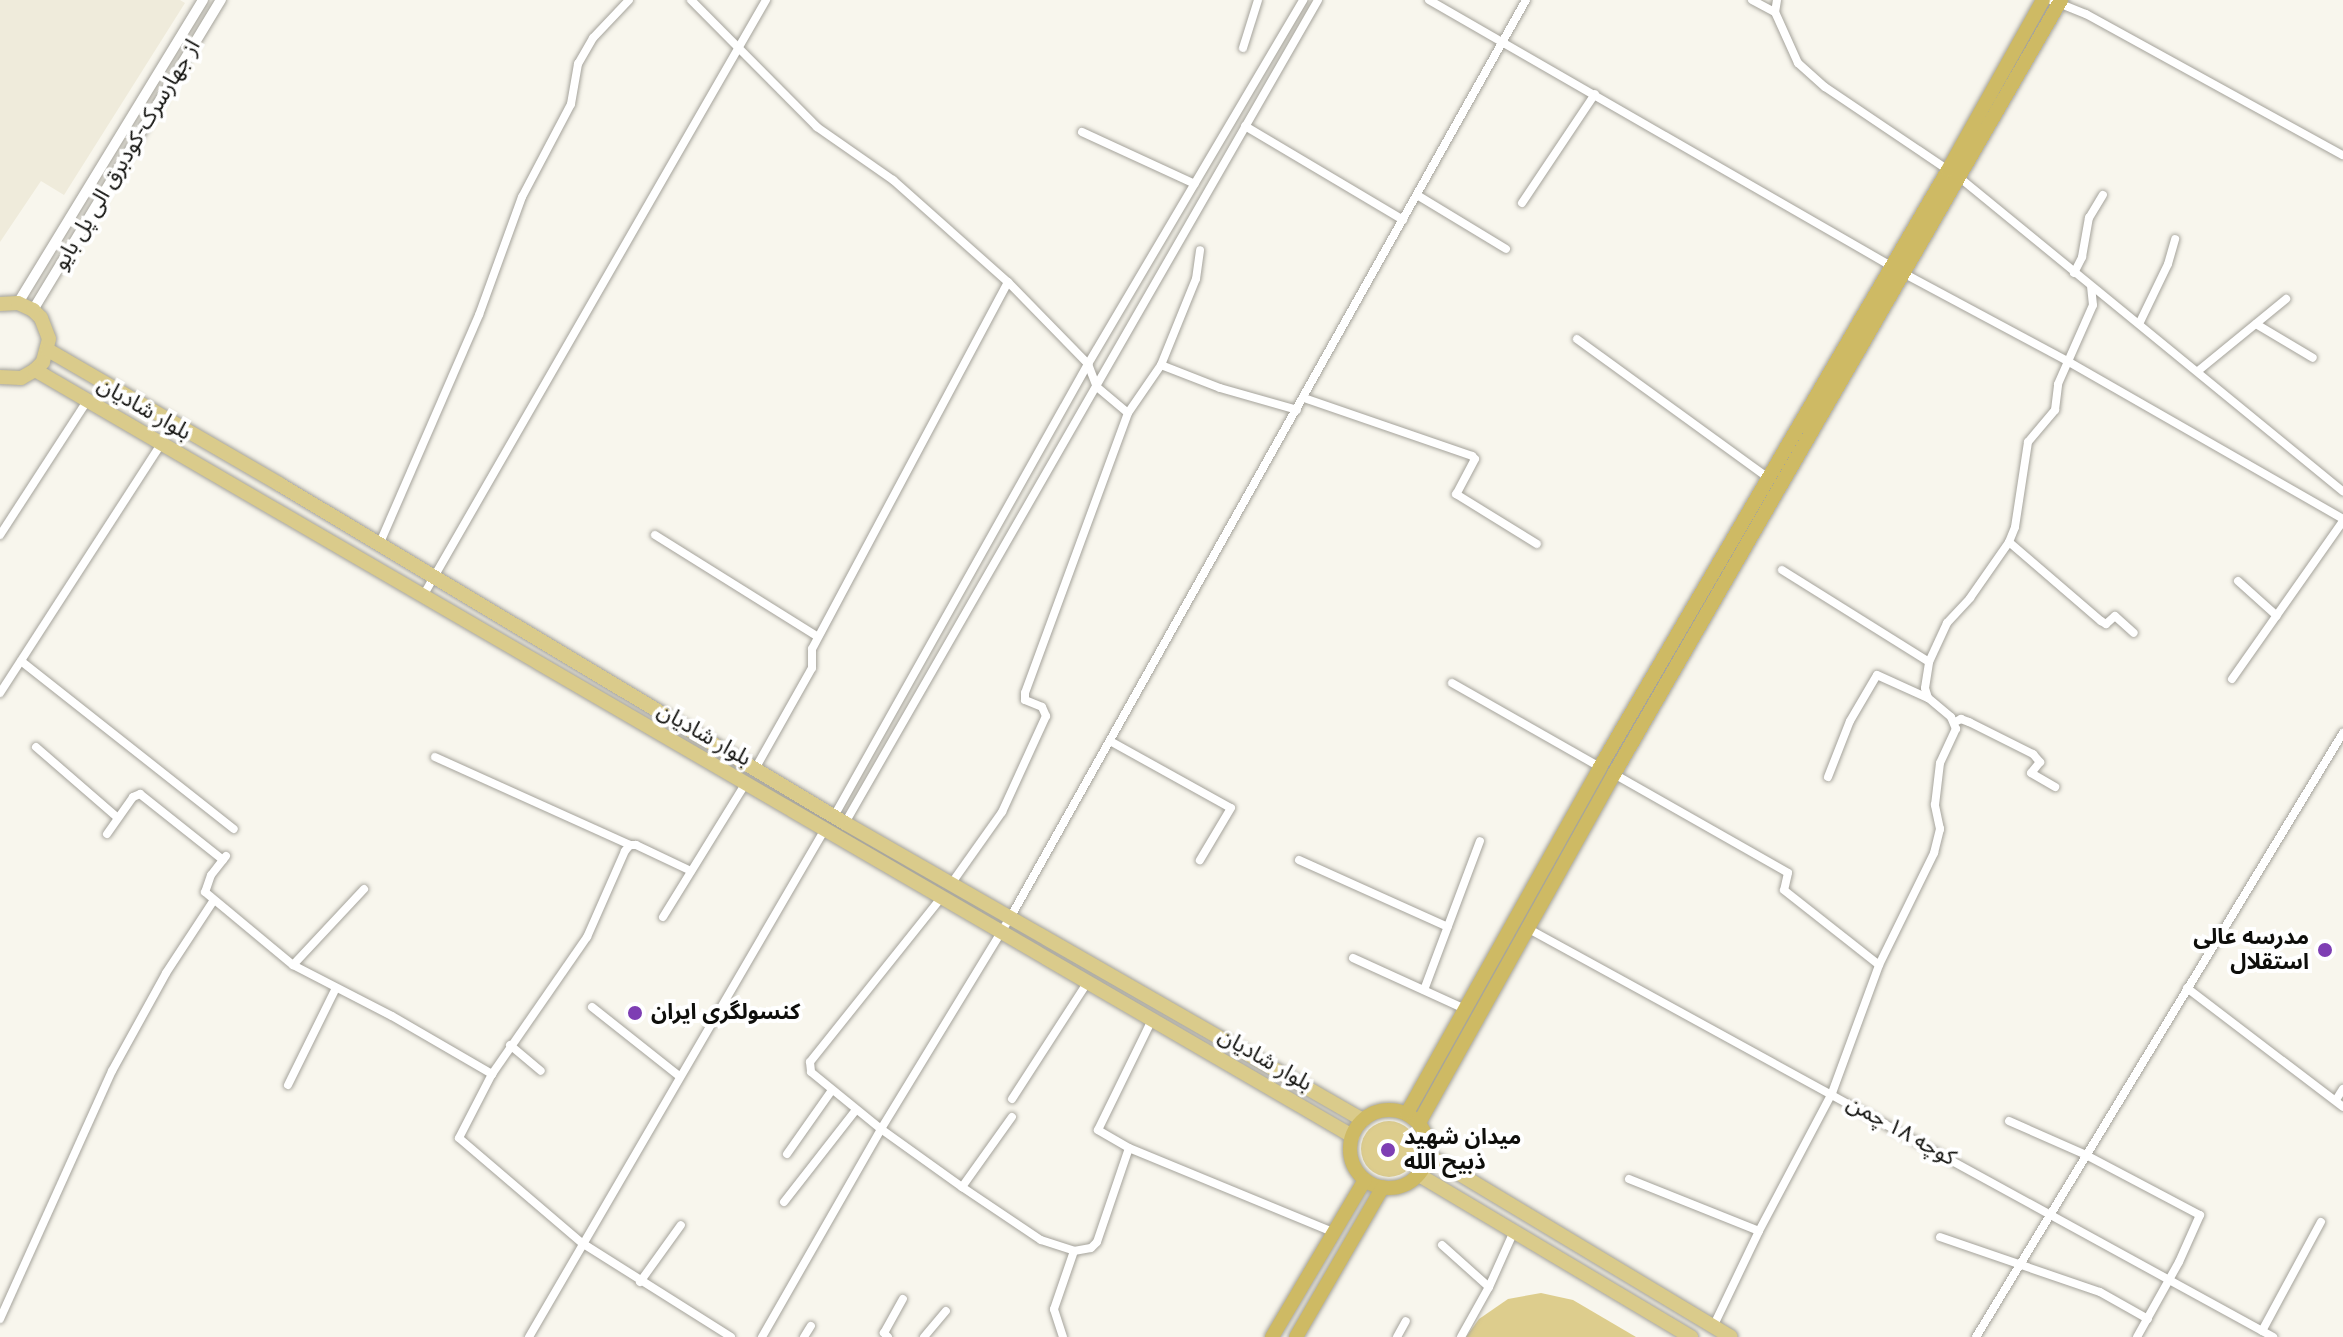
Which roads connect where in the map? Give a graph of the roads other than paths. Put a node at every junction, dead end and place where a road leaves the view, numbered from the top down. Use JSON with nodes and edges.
{"nodes":[{"id":1,"x":203,"y":0,"type":"edge"},
{"id":2,"x":221,"y":0,"type":"edge"},
{"id":3,"x":629,"y":0,"type":"edge"},
{"id":4,"x":691,"y":0,"type":"edge"},
{"id":5,"x":766,"y":0,"type":"edge"},
{"id":6,"x":1258,"y":0,"type":"edge"},
{"id":7,"x":1303,"y":0,"type":"edge"},
{"id":8,"x":1318,"y":0,"type":"edge"},
{"id":9,"x":1429,"y":0,"type":"edge"},
{"id":10,"x":1526,"y":0,"type":"edge"},
{"id":11,"x":1752,"y":0,"type":"edge"},
{"id":12,"x":1777,"y":0,"type":"edge"},
{"id":13,"x":2043,"y":0,"type":"edge"},
{"id":14,"x":2057,"y":2,"type":"edge"},
{"id":15,"x":1775,"y":12,"type":"junction"},
{"id":16,"x":1503,"y":41,"type":"junction"},
{"id":17,"x":739,"y":48,"type":"junction"},
{"id":18,"x":1243,"y":48,"type":"dead end"},
{"id":19,"x":1595,"y":94,"type":"junction"},
{"id":20,"x":1245,"y":126,"type":"junction"},
{"id":21,"x":1082,"y":132,"type":"dead end"},
{"id":22,"x":2343,"y":155,"type":"edge"},
{"id":23,"x":1954,"y":174,"type":"junction"},
{"id":24,"x":1195,"y":184,"type":"junction"},
{"id":25,"x":1417,"y":195,"type":"junction"},
{"id":26,"x":2103,"y":195,"type":"dead end"},
{"id":27,"x":1522,"y":203,"type":"dead end"},
{"id":28,"x":1403,"y":220,"type":"junction"},
{"id":29,"x":2175,"y":239,"type":"dead end"},
{"id":30,"x":1506,"y":249,"type":"dead end"},
{"id":31,"x":1200,"y":250,"type":"dead end"},
{"id":32,"x":1898,"y":270,"type":"junction"},
{"id":33,"x":2074,"y":273,"type":"junction"},
{"id":34,"x":1008,"y":282,"type":"junction"},
{"id":35,"x":2091,"y":287,"type":"junction"},
{"id":36,"x":2286,"y":299,"type":"dead end"},
{"id":37,"x":18,"y":303,"type":"junction"},
{"id":38,"x":0,"y":304,"type":"edge"},
{"id":39,"x":33,"y":310,"type":"junction"},
{"id":40,"x":2140,"y":322,"type":"junction"},
{"id":41,"x":2256,"y":324,"type":"junction"},
{"id":42,"x":1577,"y":339,"type":"dead end"},
{"id":43,"x":48,"y":350,"type":"junction"},
{"id":44,"x":2313,"y":358,"type":"dead end"},
{"id":45,"x":2069,"y":362,"type":"junction"},
{"id":46,"x":1088,"y":364,"type":"junction"},
{"id":47,"x":1161,"y":365,"type":"junction"},
{"id":48,"x":35,"y":370,"type":"junction"},
{"id":49,"x":2198,"y":371,"type":"junction"},
{"id":50,"x":0,"y":377,"type":"edge"},
{"id":51,"x":1097,"y":387,"type":"junction"},
{"id":52,"x":1304,"y":398,"type":"junction"},
{"id":53,"x":87,"y":401,"type":"junction"},
{"id":54,"x":1297,"y":410,"type":"junction"},
{"id":55,"x":1128,"y":413,"type":"junction"},
{"id":56,"x":161,"y":444,"type":"junction"},
{"id":57,"x":1770,"y":479,"type":"junction"},
{"id":58,"x":2343,"y":491,"type":"edge"},
{"id":59,"x":2343,"y":505,"type":"edge"},
{"id":60,"x":2341,"y":518,"type":"edge"},
{"id":61,"x":0,"y":535,"type":"edge"},
{"id":62,"x":655,"y":535,"type":"dead end"},
{"id":63,"x":2009,"y":542,"type":"junction"},
{"id":64,"x":1537,"y":544,"type":"dead end"},
{"id":65,"x":379,"y":545,"type":"junction"},
{"id":66,"x":1782,"y":570,"type":"dead end"},
{"id":67,"x":434,"y":578,"type":"junction"},
{"id":68,"x":2238,"y":581,"type":"dead end"},
{"id":69,"x":423,"y":596,"type":"junction"},
{"id":70,"x":2277,"y":616,"type":"junction"},
{"id":71,"x":2134,"y":633,"type":"dead end"},
{"id":72,"x":818,"y":637,"type":"junction"},
{"id":73,"x":21,"y":661,"type":"junction"},
{"id":74,"x":1929,"y":662,"type":"junction"},
{"id":75,"x":2232,"y":679,"type":"dead end"},
{"id":76,"x":1452,"y":683,"type":"dead end"},
{"id":77,"x":0,"y":693,"type":"edge"},
{"id":78,"x":1928,"y":698,"type":"junction"},
{"id":79,"x":1955,"y":722,"type":"junction"},
{"id":80,"x":2343,"y":733,"type":"edge"},
{"id":81,"x":1110,"y":741,"type":"junction"},
{"id":82,"x":36,"y":747,"type":"dead end"},
{"id":83,"x":435,"y":757,"type":"dead end"},
{"id":84,"x":755,"y":769,"type":"junction"},
{"id":85,"x":1607,"y":771,"type":"junction"},
{"id":86,"x":1828,"y":777,"type":"dead end"},
{"id":87,"x":745,"y":784,"type":"junction"},
{"id":88,"x":2055,"y":787,"type":"dead end"},
{"id":89,"x":118,"y":818,"type":"junction"},
{"id":90,"x":839,"y":820,"type":"junction"},
{"id":91,"x":234,"y":829,"type":"dead end"},
{"id":92,"x":824,"y":831,"type":"junction"},
{"id":93,"x":107,"y":834,"type":"dead end"},
{"id":94,"x":1480,"y":841,"type":"dead end"},
{"id":95,"x":630,"y":845,"type":"junction"},
{"id":96,"x":1200,"y":860,"type":"dead end"},
{"id":97,"x":1299,"y":860,"type":"dead end"},
{"id":98,"x":691,"y":871,"type":"junction"},
{"id":99,"x":951,"y":884,"type":"junction"},
{"id":100,"x":364,"y":889,"type":"dead end"},
{"id":101,"x":941,"y":898,"type":"junction"},
{"id":102,"x":214,"y":900,"type":"junction"},
{"id":103,"x":663,"y":917,"type":"dead end"},
{"id":104,"x":1010,"y":918,"type":"junction"},
{"id":105,"x":1448,"y":927,"type":"junction"},
{"id":106,"x":1527,"y":928,"type":"junction"},
{"id":107,"x":1002,"y":933,"type":"junction"},
{"id":108,"x":1353,"y":958,"type":"dead end"},
{"id":109,"x":293,"y":965,"type":"junction"},
{"id":110,"x":1879,"y":965,"type":"junction"},
{"id":111,"x":1087,"y":983,"type":"junction"},
{"id":112,"x":2187,"y":988,"type":"junction"},
{"id":113,"x":335,"y":990,"type":"junction"},
{"id":114,"x":1424,"y":990,"type":"junction"},
{"id":115,"x":592,"y":1007,"type":"dead end"},
{"id":116,"x":1465,"y":1009,"type":"junction"},
{"id":117,"x":1152,"y":1020,"type":"junction"},
{"id":118,"x":510,"y":1045,"type":"junction"},
{"id":119,"x":541,"y":1071,"type":"dead end"},
{"id":120,"x":492,"y":1074,"type":"junction"},
{"id":121,"x":679,"y":1076,"type":"junction"},
{"id":122,"x":288,"y":1085,"type":"dead end"},
{"id":123,"x":2343,"y":1089,"type":"edge"},
{"id":124,"x":832,"y":1090,"type":"junction"},
{"id":125,"x":1832,"y":1093,"type":"junction"},
{"id":126,"x":1012,"y":1099,"type":"dead end"},
{"id":127,"x":2340,"y":1104,"type":"edge"},
{"id":128,"x":856,"y":1110,"type":"junction"},
{"id":129,"x":1407,"y":1113,"type":"junction"},
{"id":130,"x":1012,"y":1117,"type":"dead end"},
{"id":131,"x":1363,"y":1120,"type":"junction"},
{"id":132,"x":2009,"y":1121,"type":"dead end"},
{"id":133,"x":1419,"y":1123,"type":"junction"},
{"id":134,"x":881,"y":1129,"type":"junction"},
{"id":135,"x":1352,"y":1136,"type":"junction"},
{"id":136,"x":1129,"y":1148,"type":"junction"},
{"id":137,"x":787,"y":1154,"type":"dead end"},
{"id":138,"x":1428,"y":1155,"type":"junction"},
{"id":139,"x":2086,"y":1155,"type":"junction"},
{"id":140,"x":1419,"y":1175,"type":"junction"},
{"id":141,"x":1629,"y":1179,"type":"dead end"},
{"id":142,"x":1365,"y":1180,"type":"junction"},
{"id":143,"x":962,"y":1187,"type":"junction"},
{"id":144,"x":1383,"y":1187,"type":"junction"},
{"id":145,"x":784,"y":1202,"type":"dead end"},
{"id":146,"x":2050,"y":1213,"type":"junction"},
{"id":147,"x":2321,"y":1222,"type":"dead end"},
{"id":148,"x":681,"y":1225,"type":"dead end"},
{"id":149,"x":1514,"y":1231,"type":"junction"},
{"id":150,"x":1759,"y":1231,"type":"junction"},
{"id":151,"x":1333,"y":1232,"type":"junction"},
{"id":152,"x":1940,"y":1237,"type":"dead end"},
{"id":153,"x":582,"y":1243,"type":"junction"},
{"id":154,"x":1442,"y":1245,"type":"dead end"},
{"id":155,"x":1074,"y":1251,"type":"junction"},
{"id":156,"x":2018,"y":1267,"type":"junction"},
{"id":157,"x":2170,"y":1280,"type":"junction"},
{"id":158,"x":640,"y":1282,"type":"junction"},
{"id":159,"x":1489,"y":1287,"type":"junction"},
{"id":160,"x":903,"y":1299,"type":"dead end"},
{"id":161,"x":946,"y":1311,"type":"dead end"},
{"id":162,"x":0,"y":1319,"type":"edge"},
{"id":163,"x":2148,"y":1319,"type":"junction"},
{"id":164,"x":1406,"y":1321,"type":"dead end"},
{"id":165,"x":811,"y":1326,"type":"dead end"},
{"id":166,"x":1713,"y":1327,"type":"junction"},
{"id":167,"x":2262,"y":1331,"type":"junction"},
{"id":168,"x":529,"y":1337,"type":"edge"},
{"id":169,"x":731,"y":1337,"type":"edge"},
{"id":170,"x":762,"y":1337,"type":"edge"},
{"id":171,"x":804,"y":1337,"type":"edge"},
{"id":172,"x":888,"y":1337,"type":"edge"},
{"id":173,"x":924,"y":1337,"type":"edge"},
{"id":174,"x":1063,"y":1337,"type":"edge"},
{"id":175,"x":1272,"y":1337,"type":"edge"},
{"id":176,"x":1296,"y":1337,"type":"edge"},
{"id":177,"x":1397,"y":1337,"type":"edge"},
{"id":178,"x":1461,"y":1337,"type":"edge"},
{"id":179,"x":1691,"y":1337,"type":"edge"},
{"id":180,"x":1731,"y":1337,"type":"edge"},
{"id":181,"x":1976,"y":1337,"type":"edge"},
{"id":182,"x":2137,"y":1337,"type":"edge"},
{"id":183,"x":2273,"y":1337,"type":"edge"}],
"edges":[{"from":1,"to":37,"type":"street","name":"از جهارسرک-کودبرق الی پل بایو"},
{"from":2,"to":39,"type":"street","name":"از جهارسرک-کودبرق الی پل بایو"},
{"from":3,"to":65,"type":"street"},
{"from":4,"to":17,"type":"street"},
{"from":5,"to":17,"type":"street"},
{"from":6,"to":18,"type":"street"},
{"from":7,"to":24,"type":"street"},
{"from":8,"to":20,"type":"street"},
{"from":9,"to":16,"type":"street"},
{"from":10,"to":16,"type":"street"},
{"from":11,"to":15,"type":"street"},
{"from":12,"to":15,"type":"street"},
{"from":13,"to":23,"type":"highway"},
{"from":14,"to":22,"type":"street"},
{"from":14,"to":23,"type":"highway"},
{"from":15,"to":23,"type":"street"},
{"from":16,"to":19,"type":"street"},
{"from":16,"to":25,"type":"street"},
{"from":17,"to":34,"type":"street"},
{"from":17,"to":67,"type":"street"},
{"from":19,"to":27,"type":"street"},
{"from":19,"to":32,"type":"street"},
{"from":20,"to":28,"type":"street"},
{"from":20,"to":51,"type":"street"},
{"from":21,"to":24,"type":"street"},
{"from":23,"to":32,"type":"highway"},
{"from":23,"to":33,"type":"street"},
{"from":24,"to":46,"type":"street"},
{"from":25,"to":28,"type":"street"},
{"from":25,"to":30,"type":"street"},
{"from":26,"to":33,"type":"street"},
{"from":28,"to":52,"type":"street"},
{"from":29,"to":40,"type":"street"},
{"from":31,"to":47,"type":"street"},
{"from":32,"to":45,"type":"street"},
{"from":32,"to":57,"type":"highway"},
{"from":32,"to":85,"type":"highway"},
{"from":33,"to":35,"type":"street"},
{"from":34,"to":46,"type":"street"},
{"from":34,"to":72,"type":"street"},
{"from":35,"to":40,"type":"street"},
{"from":35,"to":45,"type":"street"},
{"from":36,"to":41,"type":"street"},
{"from":37,"to":38,"type":"main road"},
{"from":37,"to":39,"type":"main road"},
{"from":39,"to":43,"type":"main road"},
{"from":40,"to":49,"type":"street"},
{"from":41,"to":44,"type":"street"},
{"from":41,"to":49,"type":"street"},
{"from":42,"to":57,"type":"street"},
{"from":43,"to":48,"type":"main road"},
{"from":43,"to":65,"type":"main road","name":"بلوار شادیان"},
{"from":45,"to":60,"type":"street"},
{"from":45,"to":63,"type":"street"},
{"from":46,"to":51,"type":"street"},
{"from":46,"to":90,"type":"street"},
{"from":47,"to":54,"type":"street"},
{"from":47,"to":55,"type":"street"},
{"from":48,"to":50,"type":"main road"},
{"from":48,"to":53,"type":"main road","name":"بلوار شادیان"},
{"from":49,"to":58,"type":"street"},
{"from":51,"to":55,"type":"street"},
{"from":51,"to":90,"type":"street"},
{"from":52,"to":54,"type":"street"},
{"from":52,"to":64,"type":"street"},
{"from":53,"to":56,"type":"main road","name":"بلوار شادیان"},
{"from":53,"to":61,"type":"street"},
{"from":54,"to":81,"type":"street"},
{"from":55,"to":99,"type":"street"},
{"from":56,"to":69,"type":"main road","name":"بلوار شادیان"},
{"from":56,"to":73,"type":"street"},
{"from":57,"to":85,"type":"highway"},
{"from":59,"to":60,"type":"street"},
{"from":60,"to":70,"type":"street"},
{"from":62,"to":72,"type":"street"},
{"from":63,"to":71,"type":"street"},
{"from":63,"to":74,"type":"street"},
{"from":65,"to":67,"type":"main road","name":"بلوار شادیان"},
{"from":66,"to":74,"type":"street"},
{"from":67,"to":69,"type":"street"},
{"from":67,"to":84,"type":"main road","name":"بلوار شادیان"},
{"from":68,"to":70,"type":"street"},
{"from":69,"to":87,"type":"main road","name":"بلوار شادیان"},
{"from":70,"to":75,"type":"street"},
{"from":72,"to":84,"type":"street"},
{"from":73,"to":77,"type":"street"},
{"from":73,"to":91,"type":"street"},
{"from":74,"to":78,"type":"street"},
{"from":76,"to":85,"type":"street"},
{"from":78,"to":79,"type":"street"},
{"from":78,"to":86,"type":"street"},
{"from":79,"to":88,"type":"street"},
{"from":79,"to":110,"type":"street"},
{"from":80,"to":112,"type":"street"},
{"from":81,"to":96,"type":"street"},
{"from":81,"to":104,"type":"street"},
{"from":82,"to":89,"type":"street"},
{"from":83,"to":95,"type":"street"},
{"from":84,"to":90,"type":"main road","name":"بلوار شادیان"},
{"from":85,"to":106,"type":"highway"},
{"from":85,"to":110,"type":"street"},
{"from":85,"to":116,"type":"highway"},
{"from":87,"to":92,"type":"main road","name":"بلوار شادیان"},
{"from":87,"to":98,"type":"street"},
{"from":89,"to":93,"type":"street"},
{"from":89,"to":102,"type":"street"},
{"from":90,"to":92,"type":"street"},
{"from":90,"to":99,"type":"main road","name":"بلوار شادیان"},
{"from":92,"to":101,"type":"main road","name":"بلوار شادیان"},
{"from":92,"to":121,"type":"street"},
{"from":94,"to":105,"type":"street"},
{"from":95,"to":98,"type":"street"},
{"from":95,"to":118,"type":"street"},
{"from":97,"to":105,"type":"street"},
{"from":98,"to":103,"type":"street"},
{"from":99,"to":104,"type":"main road","name":"بلوار شادیان"},
{"from":100,"to":109,"type":"street"},
{"from":101,"to":107,"type":"main road","name":"بلوار شادیان"},
{"from":101,"to":124,"type":"street"},
{"from":102,"to":109,"type":"street"},
{"from":102,"to":162,"type":"street"},
{"from":104,"to":107,"type":"street"},
{"from":104,"to":131,"type":"main road","name":"بلوار شادیان"},
{"from":105,"to":114,"type":"street"},
{"from":106,"to":125,"type":"street","name":"كوچه ١٨ چمن"},
{"from":106,"to":133,"type":"highway"},
{"from":107,"to":111,"type":"main road","name":"بلوار شادیان"},
{"from":107,"to":134,"type":"street"},
{"from":108,"to":114,"type":"street"},
{"from":109,"to":113,"type":"street"},
{"from":110,"to":125,"type":"street"},
{"from":111,"to":117,"type":"main road","name":"بلوار شادیان"},
{"from":111,"to":126,"type":"street"},
{"from":112,"to":127,"type":"street"},
{"from":112,"to":139,"type":"street"},
{"from":113,"to":120,"type":"street"},
{"from":113,"to":122,"type":"street"},
{"from":114,"to":116,"type":"street"},
{"from":115,"to":121,"type":"street"},
{"from":116,"to":129,"type":"highway"},
{"from":117,"to":135,"type":"main road","name":"بلوار شادیان"},
{"from":117,"to":136,"type":"street"},
{"from":118,"to":119,"type":"street"},
{"from":118,"to":120,"type":"street"},
{"from":120,"to":153,"type":"street"},
{"from":121,"to":153,"type":"street"},
{"from":123,"to":127,"type":"street"},
{"from":124,"to":128,"type":"street"},
{"from":124,"to":137,"type":"street"},
{"from":125,"to":146,"type":"street","name":"كوچه ١٨ چمن"},
{"from":125,"to":150,"type":"street"},
{"from":128,"to":134,"type":"street"},
{"from":128,"to":145,"type":"street"},
{"from":129,"to":131,"type":"highway"},
{"from":129,"to":133,"type":"highway"},
{"from":130,"to":143,"type":"street"},
{"from":131,"to":135,"type":"highway"},
{"from":132,"to":139,"type":"street"},
{"from":133,"to":138,"type":"highway"},
{"from":134,"to":143,"type":"street"},
{"from":134,"to":170,"type":"street"},
{"from":135,"to":142,"type":"highway"},
{"from":136,"to":151,"type":"street"},
{"from":136,"to":155,"type":"street"},
{"from":138,"to":140,"type":"highway"},
{"from":138,"to":166,"type":"main road"},
{"from":139,"to":146,"type":"street"},
{"from":139,"to":157,"type":"street"},
{"from":140,"to":144,"type":"highway"},
{"from":140,"to":149,"type":"main road"},
{"from":141,"to":150,"type":"street"},
{"from":142,"to":144,"type":"highway"},
{"from":142,"to":151,"type":"highway"},
{"from":143,"to":155,"type":"street"},
{"from":144,"to":176,"type":"highway"},
{"from":146,"to":156,"type":"street"},
{"from":146,"to":157,"type":"street","name":"كوچه ١٨ چمن"},
{"from":147,"to":167,"type":"street"},
{"from":148,"to":158,"type":"street"},
{"from":149,"to":159,"type":"street"},
{"from":149,"to":179,"type":"main road"},
{"from":150,"to":166,"type":"street"},
{"from":151,"to":175,"type":"highway"},
{"from":152,"to":156,"type":"street"},
{"from":153,"to":158,"type":"street"},
{"from":153,"to":168,"type":"street"},
{"from":154,"to":159,"type":"street"},
{"from":155,"to":174,"type":"street"},
{"from":156,"to":163,"type":"street"},
{"from":156,"to":181,"type":"street"},
{"from":157,"to":163,"type":"street"},
{"from":157,"to":167,"type":"street","name":"كوچه ١٨ چمن"},
{"from":158,"to":169,"type":"street"},
{"from":159,"to":178,"type":"street"},
{"from":160,"to":172,"type":"street"},
{"from":161,"to":173,"type":"street"},
{"from":163,"to":182,"type":"street"},
{"from":164,"to":177,"type":"street"},
{"from":165,"to":171,"type":"street"},
{"from":166,"to":180,"type":"main road"},
{"from":167,"to":183,"type":"street","name":"كوچه ١٨ چمن"}]}
